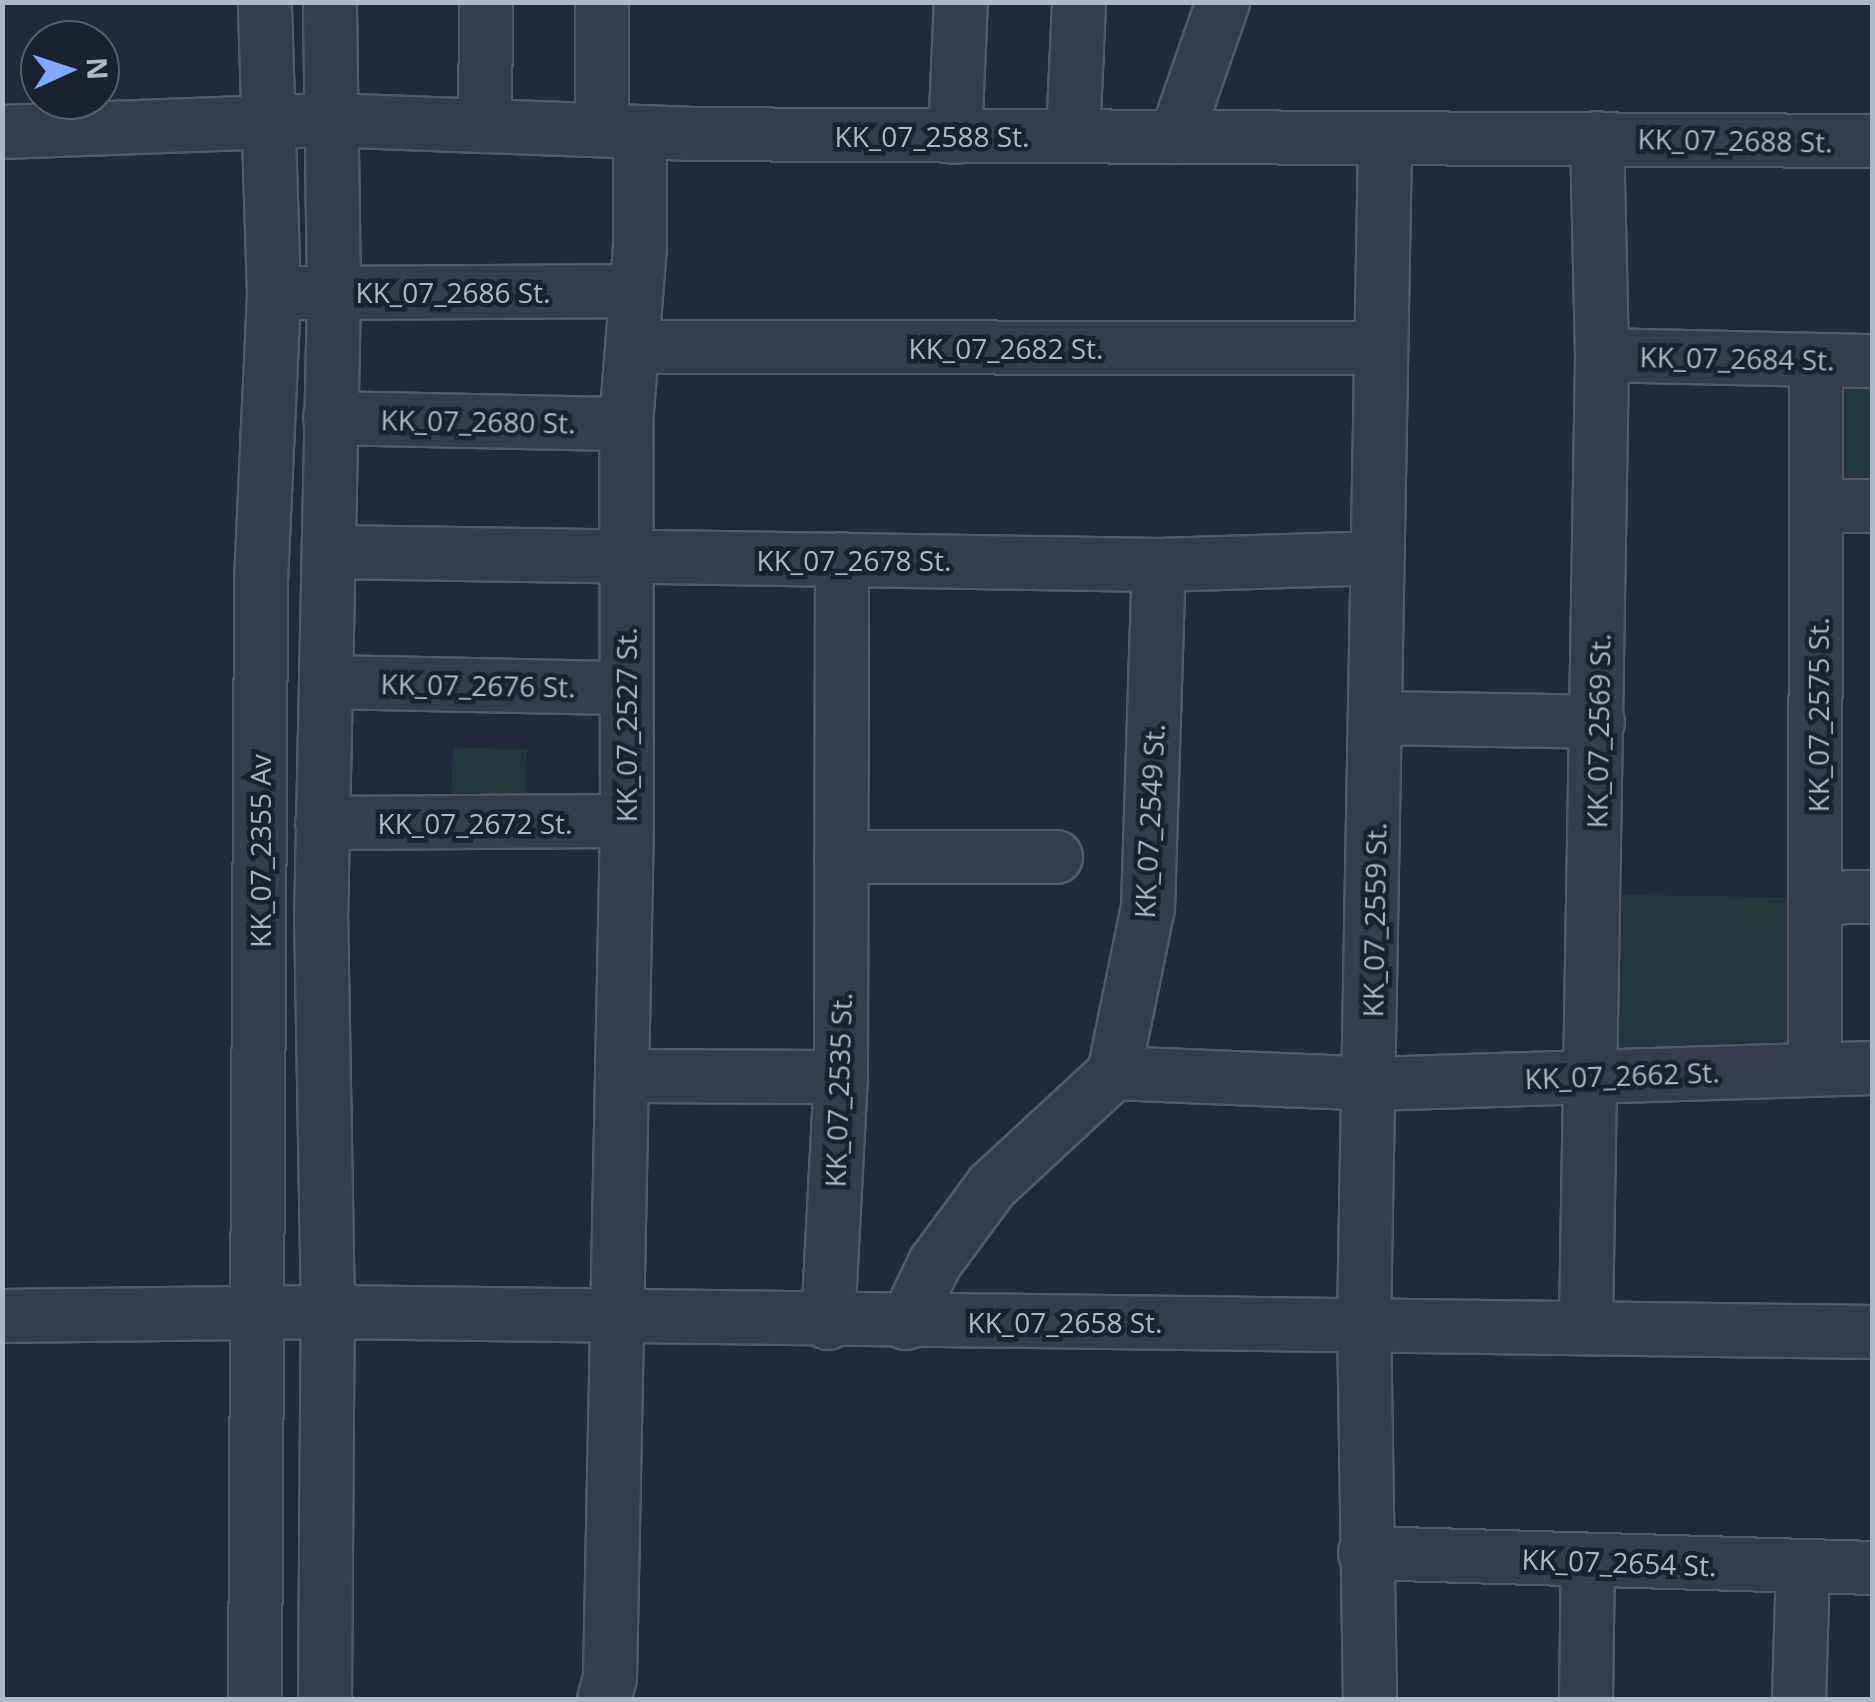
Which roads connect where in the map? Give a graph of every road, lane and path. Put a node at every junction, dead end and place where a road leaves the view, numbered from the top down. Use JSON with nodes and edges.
{"nodes":[{"id":1,"x":265,"y":2,"type":"edge"},
{"id":2,"x":330,"y":2,"type":"edge"},
{"id":3,"x":486,"y":2,"type":"edge"},
{"id":4,"x":602,"y":2,"type":"edge"},
{"id":5,"x":960,"y":2,"type":"edge"},
{"id":6,"x":1079,"y":2,"type":"edge"},
{"id":7,"x":1222,"y":2,"type":"edge"},
{"id":8,"x":267,"y":120,"type":"junction"},
{"id":9,"x":328,"y":120,"type":"junction"},
{"id":10,"x":486,"y":124,"type":"junction"},
{"id":11,"x":621,"y":129,"type":"junction"},
{"id":12,"x":2,"y":132,"type":"edge"},
{"id":13,"x":1073,"y":136,"type":"junction"},
{"id":14,"x":955,"y":137,"type":"junction"},
{"id":15,"x":1176,"y":138,"type":"junction"},
{"id":16,"x":1598,"y":138,"type":"junction"},
{"id":17,"x":1385,"y":140,"type":"junction"},
{"id":18,"x":1872,"y":141,"type":"edge"},
{"id":19,"x":632,"y":291,"type":"junction"},
{"id":20,"x":334,"y":293,"type":"junction"},
{"id":21,"x":274,"y":294,"type":"junction"},
{"id":22,"x":634,"y":347,"type":"junction"},
{"id":23,"x":1378,"y":348,"type":"junction"},
{"id":24,"x":1602,"y":355,"type":"junction"},
{"id":25,"x":1816,"y":360,"type":"junction"},
{"id":26,"x":1872,"y":361,"type":"edge"},
{"id":27,"x":330,"y":418,"type":"junction"},
{"id":28,"x":626,"y":424,"type":"junction"},
{"id":29,"x":1819,"y":506,"type":"junction"},
{"id":30,"x":1872,"y":506,"type":"edge"},
{"id":31,"x":331,"y":552,"type":"junction"},
{"id":32,"x":842,"y":558,"type":"junction"},
{"id":33,"x":1376,"y":558,"type":"junction"},
{"id":34,"x":625,"y":560,"type":"junction"},
{"id":35,"x":1159,"y":566,"type":"junction"},
{"id":36,"x":330,"y":682,"type":"junction"},
{"id":37,"x":626,"y":688,"type":"junction"},
{"id":38,"x":1374,"y":718,"type":"junction"},
{"id":39,"x":1598,"y":722,"type":"junction"},
{"id":40,"x":627,"y":821,"type":"junction"},
{"id":41,"x":322,"y":823,"type":"junction"},
{"id":42,"x":841,"y":857,"type":"junction"},
{"id":43,"x":1056,"y":857,"type":"dead end"},
{"id":44,"x":1872,"y":897,"type":"edge"},
{"id":45,"x":1817,"y":898,"type":"junction"},
{"id":46,"x":1872,"y":1068,"type":"edge"},
{"id":47,"x":1815,"y":1070,"type":"junction"},
{"id":48,"x":1114,"y":1072,"type":"junction"},
{"id":49,"x":1590,"y":1075,"type":"junction"},
{"id":50,"x":622,"y":1076,"type":"junction"},
{"id":51,"x":841,"y":1077,"type":"junction"},
{"id":52,"x":1372,"y":1084,"type":"junction"},
{"id":53,"x":328,"y":1312,"type":"junction"},
{"id":54,"x":258,"y":1313,"type":"junction"},
{"id":55,"x":2,"y":1316,"type":"edge"},
{"id":56,"x":615,"y":1320,"type":"junction"},
{"id":57,"x":1364,"y":1322,"type":"junction"},
{"id":58,"x":828,"y":1323,"type":"junction"},
{"id":59,"x":906,"y":1323,"type":"junction"},
{"id":60,"x":1586,"y":1324,"type":"junction"},
{"id":61,"x":1872,"y":1332,"type":"edge"},
{"id":62,"x":1365,"y":1554,"type":"junction"},
{"id":63,"x":1588,"y":1560,"type":"junction"},
{"id":64,"x":1803,"y":1568,"type":"junction"},
{"id":65,"x":1872,"y":1568,"type":"edge"},
{"id":66,"x":255,"y":1700,"type":"edge"},
{"id":67,"x":325,"y":1700,"type":"edge"},
{"id":68,"x":604,"y":1700,"type":"edge"},
{"id":69,"x":1370,"y":1700,"type":"edge"},
{"id":70,"x":1586,"y":1700,"type":"edge"},
{"id":71,"x":1799,"y":1700,"type":"edge"}],
"edges":[{"from":1,"to":8,"type":"street","name":"KK_07_2355 Av"},
{"from":2,"to":9,"type":"street"},
{"from":3,"to":10,"type":"street"},
{"from":4,"to":11,"type":"street","name":"KK_07_2527 St."},
{"from":5,"to":14,"type":"street"},
{"from":6,"to":13,"type":"street"},
{"from":7,"to":15,"type":"street"},
{"from":8,"to":9,"type":"street","name":"KK_07_2588 St."},
{"from":8,"to":12,"type":"street","name":"KK_07_2588 St."},
{"from":8,"to":21,"type":"street","name":"KK_07_2355 Av"},
{"from":9,"to":10,"type":"street","name":"KK_07_2588 St."},
{"from":9,"to":20,"type":"street"},
{"from":10,"to":11,"type":"street","name":"KK_07_2588 St."},
{"from":11,"to":14,"type":"street","name":"KK_07_2588 St."},
{"from":11,"to":19,"type":"street","name":"KK_07_2527 St."},
{"from":13,"to":14,"type":"street","name":"KK_07_2588 St."},
{"from":13,"to":15,"type":"street","name":"KK_07_2588 St."},
{"from":15,"to":17,"type":"street","name":"KK_07_2588 St."},
{"from":16,"to":17,"type":"street","name":"KK_07_2588 St."},
{"from":16,"to":18,"type":"street","name":"KK_07_2688 St."},
{"from":16,"to":24,"type":"street","name":"KK_07_2569 St."},
{"from":17,"to":23,"type":"street","name":"KK_07_2559 St."},
{"from":19,"to":20,"type":"street","name":"KK_07_2686 St."},
{"from":19,"to":22,"type":"street","name":"KK_07_2527 St."},
{"from":20,"to":21,"type":"street","name":"KK_07_2686 St."},
{"from":20,"to":27,"type":"street"},
{"from":21,"to":54,"type":"street","name":"KK_07_2355 Av"},
{"from":22,"to":23,"type":"street","name":"KK_07_2682 St."},
{"from":22,"to":28,"type":"street","name":"KK_07_2527 St."},
{"from":23,"to":33,"type":"street","name":"KK_07_2559 St."},
{"from":24,"to":25,"type":"street","name":"KK_07_2684 St."},
{"from":24,"to":39,"type":"street","name":"KK_07_2569 St."},
{"from":25,"to":26,"type":"street","name":"KK_07_2684 St."},
{"from":25,"to":29,"type":"street","name":"KK_07_2575 St."},
{"from":27,"to":28,"type":"street","name":"KK_07_2680 St."},
{"from":27,"to":31,"type":"street"},
{"from":28,"to":34,"type":"street","name":"KK_07_2527 St."},
{"from":29,"to":30,"type":"street"},
{"from":29,"to":45,"type":"street","name":"KK_07_2575 St."},
{"from":31,"to":34,"type":"street","name":"KK_07_2678 St."},
{"from":31,"to":36,"type":"street"},
{"from":32,"to":34,"type":"street","name":"KK_07_2678 St."},
{"from":32,"to":35,"type":"street","name":"KK_07_2678 St."},
{"from":32,"to":42,"type":"street","name":"KK_07_2535 St."},
{"from":33,"to":35,"type":"street","name":"KK_07_2678 St."},
{"from":33,"to":38,"type":"street","name":"KK_07_2559 St."},
{"from":34,"to":37,"type":"street","name":"KK_07_2527 St."},
{"from":35,"to":48,"type":"street","name":"KK_07_2549 St."},
{"from":36,"to":37,"type":"street","name":"KK_07_2676 St."},
{"from":36,"to":41,"type":"street"},
{"from":37,"to":40,"type":"street","name":"KK_07_2527 St."},
{"from":38,"to":39,"type":"street"},
{"from":38,"to":52,"type":"street","name":"KK_07_2559 St."},
{"from":39,"to":49,"type":"street","name":"KK_07_2569 St."},
{"from":40,"to":41,"type":"street","name":"KK_07_2672 St."},
{"from":40,"to":50,"type":"street","name":"KK_07_2527 St."},
{"from":41,"to":53,"type":"street"},
{"from":42,"to":43,"type":"street"},
{"from":42,"to":51,"type":"street","name":"KK_07_2535 St."},
{"from":44,"to":45,"type":"street"},
{"from":45,"to":47,"type":"street","name":"KK_07_2575 St."},
{"from":46,"to":47,"type":"street","name":"KK_07_2662 St."},
{"from":47,"to":49,"type":"street","name":"KK_07_2662 St."},
{"from":48,"to":52,"type":"street","name":"KK_07_2662 St."},
{"from":48,"to":59,"type":"street"},
{"from":49,"to":52,"type":"street","name":"KK_07_2662 St."},
{"from":49,"to":60,"type":"street","name":"KK_07_2569 St."},
{"from":50,"to":51,"type":"street"},
{"from":50,"to":56,"type":"street","name":"KK_07_2527 St."},
{"from":51,"to":58,"type":"street","name":"KK_07_2535 St."},
{"from":52,"to":57,"type":"street","name":"KK_07_2559 St."},
{"from":53,"to":54,"type":"street","name":"KK_07_2658 St."},
{"from":53,"to":56,"type":"street","name":"KK_07_2658 St."},
{"from":53,"to":67,"type":"street"},
{"from":54,"to":55,"type":"street","name":"KK_07_2658 St."},
{"from":54,"to":66,"type":"street","name":"KK_07_2355 Av"},
{"from":56,"to":58,"type":"street","name":"KK_07_2658 St."},
{"from":56,"to":68,"type":"street","name":"KK_07_2527 St."},
{"from":57,"to":59,"type":"street","name":"KK_07_2658 St."},
{"from":57,"to":60,"type":"street","name":"KK_07_2658 St."},
{"from":57,"to":62,"type":"street","name":"KK_07_2559 St."},
{"from":58,"to":59,"type":"street","name":"KK_07_2658 St."},
{"from":60,"to":61,"type":"street","name":"KK_07_2658 St."},
{"from":62,"to":63,"type":"street","name":"KK_07_2654 St."},
{"from":62,"to":69,"type":"street","name":"KK_07_2559 St."},
{"from":63,"to":64,"type":"street","name":"KK_07_2654 St."},
{"from":63,"to":70,"type":"street"},
{"from":64,"to":65,"type":"street","name":"KK_07_2654 St."},
{"from":64,"to":71,"type":"street"}]}
